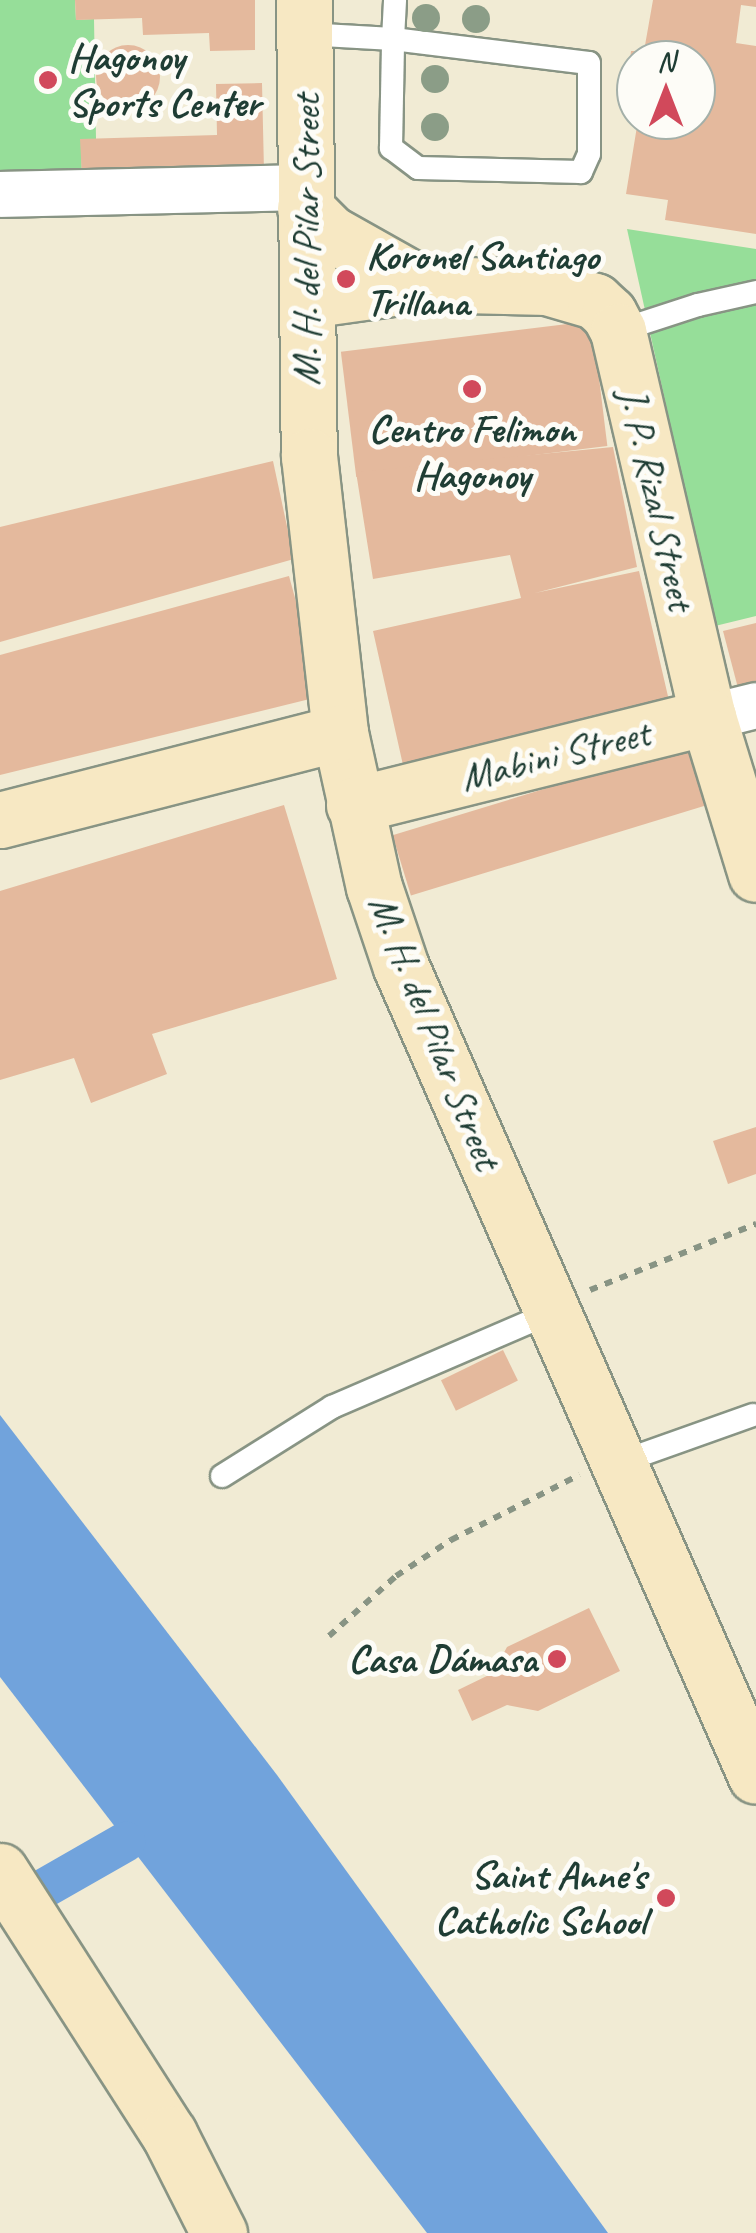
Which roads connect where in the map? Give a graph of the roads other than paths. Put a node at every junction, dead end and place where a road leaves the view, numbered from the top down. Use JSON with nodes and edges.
{"nodes":[{"id":1,"x":396,"y":0,"type":"edge"},
{"id":2,"x":304,"y":17,"type":"edge"},
{"id":3,"x":393,"y":39,"type":"junction"},
{"id":4,"x":0,"y":194,"type":"edge"},
{"id":5,"x":305,"y":198,"type":"junction"},
{"id":6,"x":421,"y":284,"type":"junction"},
{"id":7,"x":756,"y":292,"type":"edge"},
{"id":8,"x":308,"y":300,"type":"junction"},
{"id":9,"x":618,"y":331,"type":"junction"},
{"id":10,"x":732,"y":711,"type":"edge"},
{"id":11,"x":340,"y":734,"type":"junction"},
{"id":12,"x":354,"y":805,"type":"junction"},
{"id":13,"x":0,"y":820,"type":"edge"},
{"id":14,"x":756,"y":874,"type":"edge"},
{"id":15,"x":552,"y":1309,"type":"junction"},
{"id":16,"x":753,"y":1416,"type":"dead end"},
{"id":17,"x":620,"y":1459,"type":"junction"},
{"id":18,"x":222,"y":1476,"type":"dead end"},
{"id":19,"x":756,"y":1776,"type":"edge"},
{"id":20,"x":0,"y":1871,"type":"edge"},
{"id":21,"x":219,"y":2233,"type":"edge"}],
"edges":[{"from":1,"to":3,"type":"lane"},
{"from":2,"to":3,"type":"lane"},
{"from":2,"to":5,"type":"main road","name":"M. H. del Pilar Street"},
{"from":3,"to":3,"type":"lane"},
{"from":4,"to":5,"type":"street"},
{"from":5,"to":6,"type":"main road","name":"J. P. Rizal Street"},
{"from":5,"to":8,"type":"main road","name":"M. H. del Pilar Street"},
{"from":6,"to":8,"type":"main road","name":"J. P. Rizal Street"},
{"from":6,"to":9,"type":"main road","name":"J. P. Rizal Street"},
{"from":7,"to":9,"type":"lane"},
{"from":8,"to":11,"type":"main road","name":"M. H. del Pilar Street"},
{"from":9,"to":10,"type":"main road","name":"J. P. Rizal Street"},
{"from":10,"to":12,"type":"main road","name":"Mabini Street"},
{"from":10,"to":14,"type":"main road","name":"J. P. Rizal Street"},
{"from":11,"to":12,"type":"main road","name":"M. H. del Pilar Street"},
{"from":11,"to":13,"type":"main road"},
{"from":12,"to":15,"type":"main road","name":"M. H. del Pilar Street"},
{"from":15,"to":17,"type":"main road","name":"M. H. del Pilar Street"},
{"from":15,"to":18,"type":"lane"},
{"from":16,"to":17,"type":"lane"},
{"from":17,"to":19,"type":"main road","name":"M. H. del Pilar Street"},
{"from":20,"to":21,"type":"main road"}]}
